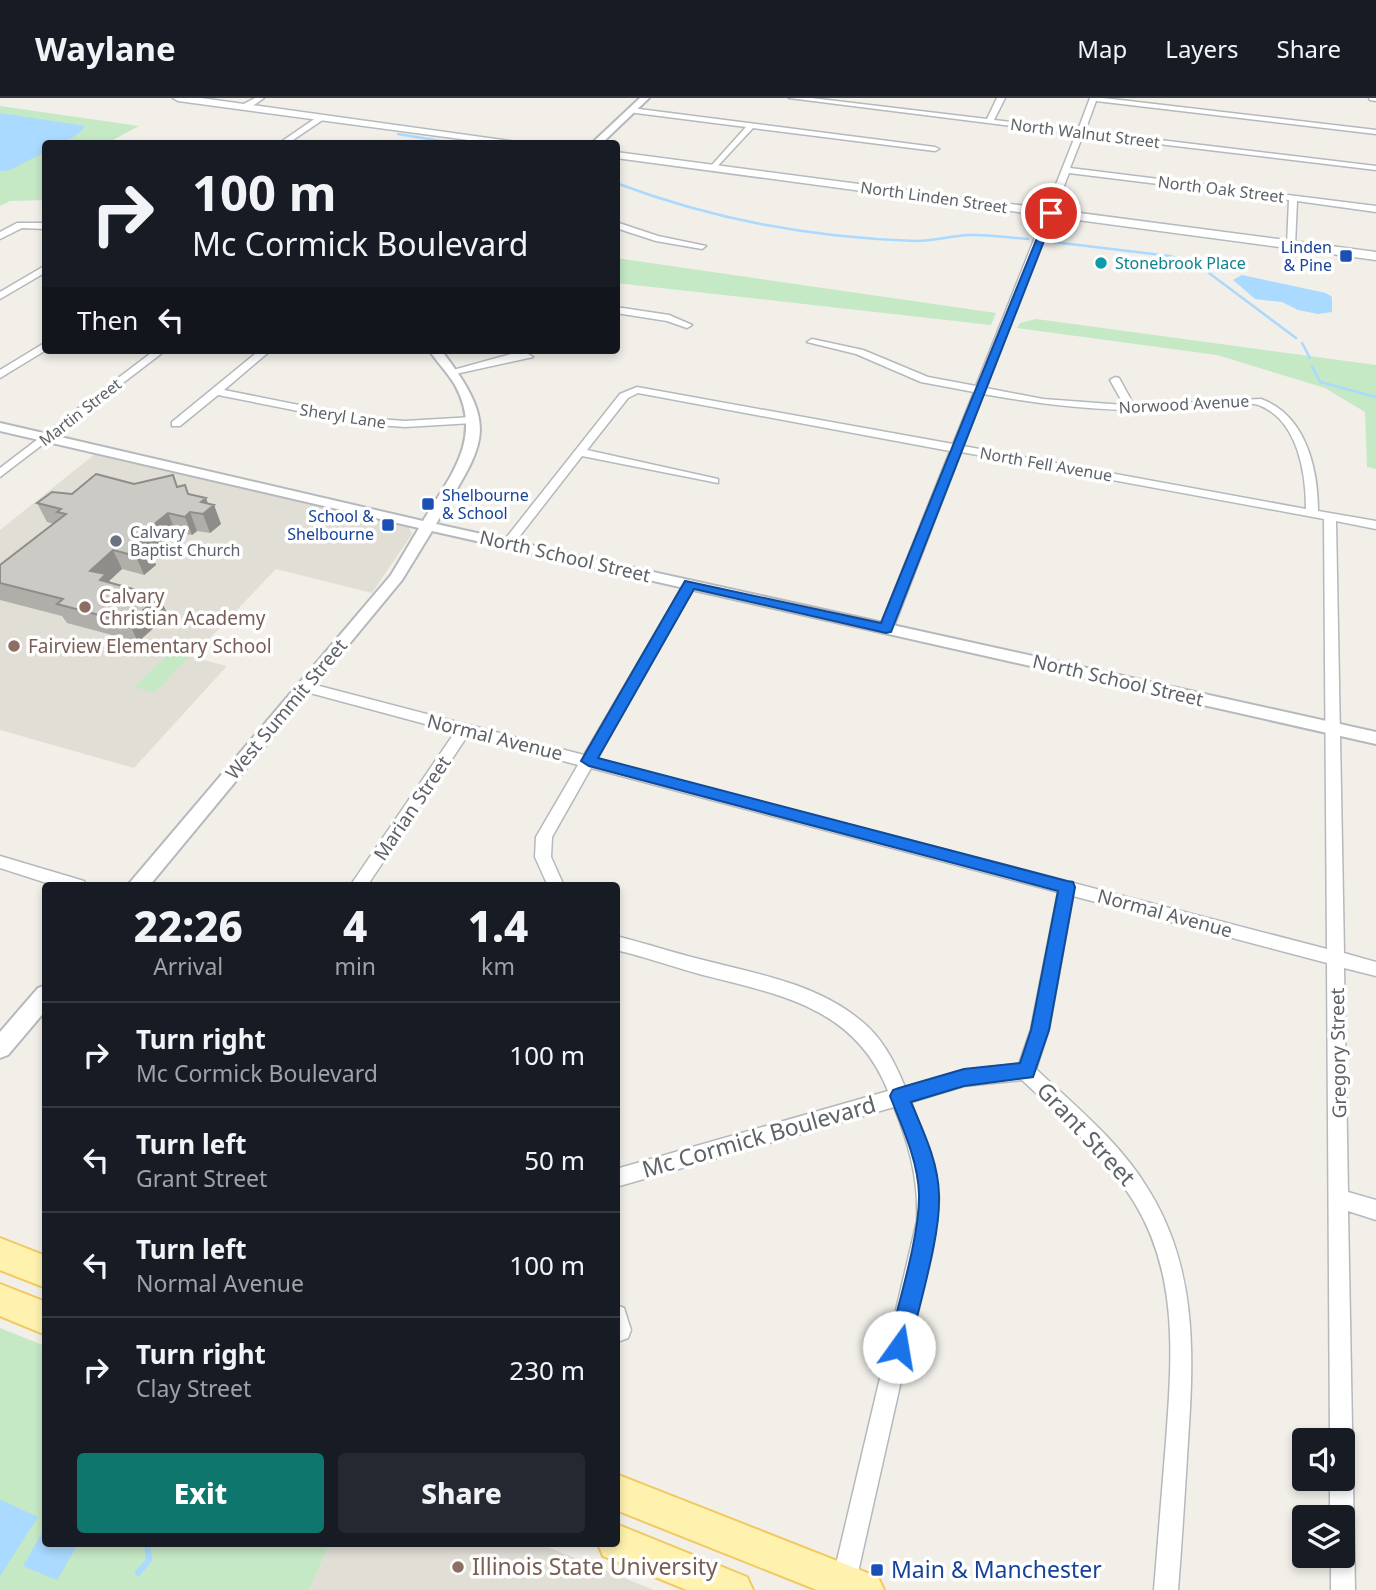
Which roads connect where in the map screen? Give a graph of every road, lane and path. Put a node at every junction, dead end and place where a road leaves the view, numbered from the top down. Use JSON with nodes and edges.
{"nodes":[{"id":1,"x":178,"y":98,"type":"edge"},
{"id":2,"x":260,"y":98,"type":"edge"},
{"id":3,"x":645,"y":98,"type":"edge"},
{"id":4,"x":793,"y":98,"type":"edge"},
{"id":5,"x":911,"y":98,"type":"edge"},
{"id":6,"x":1001,"y":98,"type":"edge"},
{"id":7,"x":820,"y":99,"type":"edge"},
{"id":8,"x":1093,"y":99,"type":"edge"},
{"id":9,"x":245,"y":107,"type":"junction"},
{"id":10,"x":631,"y":110,"type":"junction"},
{"id":11,"x":903,"y":111,"type":"junction"},
{"id":12,"x":323,"y":117,"type":"junction"},
{"id":13,"x":989,"y":122,"type":"junction"},
{"id":14,"x":751,"y":125,"type":"junction"},
{"id":15,"x":1376,"y":132,"type":"edge"},
{"id":16,"x":1081,"y":133,"type":"junction"},
{"id":17,"x":289,"y":140,"type":"edge"},
{"id":18,"x":497,"y":140,"type":"edge"},
{"id":19,"x":599,"y":140,"type":"edge"},
{"id":20,"x":935,"y":149,"type":"dead end"},
{"id":21,"x":620,"y":156,"type":"edge"},
{"id":22,"x":713,"y":168,"type":"junction"},
{"id":23,"x":1376,"y":168,"type":"edge"},
{"id":24,"x":1067,"y":170,"type":"junction"},
{"id":25,"x":1293,"y":198,"type":"junction"},
{"id":26,"x":1376,"y":209,"type":"edge"},
{"id":27,"x":1051,"y":213,"type":"junction"},
{"id":28,"x":42,"y":226,"type":"edge"},
{"id":29,"x":620,"y":226,"type":"edge"},
{"id":30,"x":0,"y":236,"type":"edge"},
{"id":31,"x":1291,"y":245,"type":"junction"},
{"id":32,"x":702,"y":246,"type":"dead end"},
{"id":33,"x":1376,"y":256,"type":"edge"},
{"id":34,"x":42,"y":270,"type":"edge"},
{"id":35,"x":0,"y":296,"type":"edge"},
{"id":36,"x":620,"y":311,"type":"edge"},
{"id":37,"x":687,"y":325,"type":"dead end"},
{"id":38,"x":812,"y":342,"type":"dead end"},
{"id":39,"x":42,"y":348,"type":"edge"},
{"id":40,"x":155,"y":354,"type":"edge"},
{"id":41,"x":260,"y":354,"type":"edge"},
{"id":42,"x":438,"y":354,"type":"edge"},
{"id":43,"x":528,"y":357,"type":"dead end"},
{"id":44,"x":451,"y":372,"type":"junction"},
{"id":45,"x":0,"y":375,"type":"edge"},
{"id":46,"x":1115,"y":380,"type":"dead end"},
{"id":47,"x":215,"y":391,"type":"junction"},
{"id":48,"x":980,"y":391,"type":"junction"},
{"id":49,"x":1131,"y":408,"type":"junction"},
{"id":50,"x":473,"y":420,"type":"junction"},
{"id":51,"x":176,"y":424,"type":"dead end"},
{"id":52,"x":0,"y":427,"type":"edge"},
{"id":53,"x":47,"y":438,"type":"junction"},
{"id":54,"x":958,"y":448,"type":"junction"},
{"id":55,"x":579,"y":452,"type":"junction"},
{"id":56,"x":0,"y":474,"type":"edge"},
{"id":57,"x":714,"y":481,"type":"dead end"},
{"id":58,"x":1312,"y":513,"type":"junction"},
{"id":59,"x":1330,"y":517,"type":"junction"},
{"id":60,"x":1376,"y":525,"type":"edge"},
{"id":61,"x":427,"y":526,"type":"junction"},
{"id":62,"x":508,"y":543,"type":"junction"},
{"id":63,"x":690,"y":584,"type":"junction"},
{"id":64,"x":886,"y":629,"type":"junction"},
{"id":65,"x":304,"y":687,"type":"junction"},
{"id":66,"x":1333,"y":729,"type":"junction"},
{"id":67,"x":464,"y":730,"type":"junction"},
{"id":68,"x":1376,"y":738,"type":"edge"},
{"id":69,"x":589,"y":761,"type":"junction"},
{"id":70,"x":0,"y":862,"type":"edge"},
{"id":71,"x":65,"y":882,"type":"edge"},
{"id":72,"x":140,"y":882,"type":"edge"},
{"id":73,"x":361,"y":882,"type":"edge"},
{"id":74,"x":554,"y":882,"type":"edge"},
{"id":75,"x":1067,"y":887,"type":"junction"},
{"id":76,"x":620,"y":944,"type":"edge"},
{"id":77,"x":1337,"y":958,"type":"junction"},
{"id":78,"x":1376,"y":969,"type":"edge"},
{"id":79,"x":42,"y":999,"type":"edge"},
{"id":80,"x":0,"y":1048,"type":"edge"},
{"id":81,"x":1026,"y":1071,"type":"junction"},
{"id":82,"x":899,"y":1096,"type":"junction"},
{"id":83,"x":620,"y":1177,"type":"edge"},
{"id":84,"x":1340,"y":1199,"type":"junction"},
{"id":85,"x":1376,"y":1210,"type":"edge"},
{"id":86,"x":0,"y":1254,"type":"edge"},
{"id":87,"x":42,"y":1270,"type":"edge"},
{"id":88,"x":0,"y":1300,"type":"edge"},
{"id":89,"x":42,"y":1317,"type":"edge"},
{"id":90,"x":620,"y":1494,"type":"edge"},
{"id":91,"x":620,"y":1545,"type":"edge"},
{"id":92,"x":851,"y":1587,"type":"edge"},
{"id":93,"x":734,"y":1590,"type":"edge"},
{"id":94,"x":1166,"y":1590,"type":"edge"},
{"id":95,"x":1343,"y":1590,"type":"edge"}],
"edges":[{"from":1,"to":9,"type":"main road"},
{"from":2,"to":9,"type":"street"},
{"from":3,"to":10,"type":"street"},
{"from":4,"to":7,"type":"street","name":"North Walnut Street"},
{"from":5,"to":11,"type":"street"},
{"from":6,"to":13,"type":"street"},
{"from":7,"to":11,"type":"street","name":"North Walnut Street"},
{"from":8,"to":15,"type":"street"},
{"from":8,"to":16,"type":"street"},
{"from":9,"to":12,"type":"main road"},
{"from":10,"to":14,"type":"street"},
{"from":10,"to":19,"type":"street"},
{"from":11,"to":13,"type":"street","name":"North Walnut Street"},
{"from":12,"to":17,"type":"street"},
{"from":12,"to":18,"type":"main road"},
{"from":13,"to":16,"type":"street","name":"North Walnut Street"},
{"from":14,"to":20,"type":"street"},
{"from":14,"to":22,"type":"street"},
{"from":16,"to":23,"type":"street","name":"North Walnut Street"},
{"from":16,"to":24,"type":"street"},
{"from":21,"to":22,"type":"main road","name":"North Linden Street"},
{"from":22,"to":27,"type":"main road","name":"North Linden Street"},
{"from":24,"to":25,"type":"street","name":"North Oak Street"},
{"from":24,"to":27,"type":"street"},
{"from":25,"to":26,"type":"street","name":"North Oak Street"},
{"from":25,"to":31,"type":"street"},
{"from":27,"to":31,"type":"main road","name":"North Linden Street"},
{"from":27,"to":48,"type":"street"},
{"from":28,"to":30,"type":"street"},
{"from":29,"to":32,"type":"street"},
{"from":31,"to":33,"type":"main road","name":"North Linden Street"},
{"from":34,"to":35,"type":"street"},
{"from":36,"to":37,"type":"street"},
{"from":38,"to":48,"type":"street","name":"Norwood Avenue"},
{"from":39,"to":45,"type":"street"},
{"from":40,"to":53,"type":"street","name":"Martin Street"},
{"from":41,"to":47,"type":"street"},
{"from":42,"to":44,"type":"street"},
{"from":43,"to":44,"type":"street"},
{"from":44,"to":50,"type":"street"},
{"from":46,"to":49,"type":"street"},
{"from":47,"to":50,"type":"street","name":"Sheryl Lane"},
{"from":47,"to":51,"type":"street"},
{"from":48,"to":49,"type":"street","name":"Norwood Avenue"},
{"from":48,"to":54,"type":"street"},
{"from":49,"to":58,"type":"street","name":"Norwood Avenue"},
{"from":50,"to":61,"type":"street","name":"West Summit Street"},
{"from":52,"to":53,"type":"street","name":"North School Street"},
{"from":53,"to":56,"type":"street","name":"Martin Street"},
{"from":53,"to":61,"type":"street","name":"North School Street"},
{"from":54,"to":55,"type":"street","name":"North Fell Avenue"},
{"from":54,"to":58,"type":"street","name":"North Fell Avenue"},
{"from":54,"to":64,"type":"street"},
{"from":55,"to":57,"type":"street"},
{"from":55,"to":62,"type":"street"},
{"from":58,"to":59,"type":"street","name":"North Fell Avenue"},
{"from":59,"to":60,"type":"street","name":"North Fell Avenue"},
{"from":59,"to":66,"type":"street","name":"Gregory Street"},
{"from":61,"to":62,"type":"street","name":"North School Street"},
{"from":61,"to":65,"type":"street","name":"West Summit Street"},
{"from":62,"to":63,"type":"street","name":"North School Street"},
{"from":63,"to":64,"type":"street","name":"North School Street"},
{"from":63,"to":69,"type":"street"},
{"from":64,"to":66,"type":"street","name":"North School Street"},
{"from":65,"to":67,"type":"street","name":"Normal Avenue"},
{"from":65,"to":72,"type":"street","name":"West Summit Street"},
{"from":66,"to":68,"type":"street","name":"North School Street"},
{"from":66,"to":77,"type":"street","name":"Gregory Street"},
{"from":67,"to":69,"type":"street","name":"Normal Avenue"},
{"from":67,"to":73,"type":"street","name":"Marian Street"},
{"from":69,"to":74,"type":"street"},
{"from":69,"to":75,"type":"street","name":"Normal Avenue"},
{"from":70,"to":71,"type":"street"},
{"from":75,"to":77,"type":"street","name":"Normal Avenue"},
{"from":75,"to":81,"type":"street","name":"Grant Street"},
{"from":76,"to":82,"type":"street"},
{"from":77,"to":78,"type":"street","name":"Normal Avenue"},
{"from":77,"to":84,"type":"street","name":"Gregory Street"},
{"from":79,"to":80,"type":"street"},
{"from":81,"to":82,"type":"street","name":"Mc Cormick Boulevard"},
{"from":81,"to":94,"type":"street","name":"Grant Street"},
{"from":82,"to":83,"type":"street","name":"Mc Cormick Boulevard"},
{"from":82,"to":92,"type":"street"},
{"from":84,"to":85,"type":"street"},
{"from":84,"to":95,"type":"street","name":"Gregory Street"},
{"from":86,"to":87,"type":"main road"},
{"from":88,"to":89,"type":"main road"},
{"from":90,"to":92,"type":"main road"},
{"from":91,"to":93,"type":"main road"}]}
